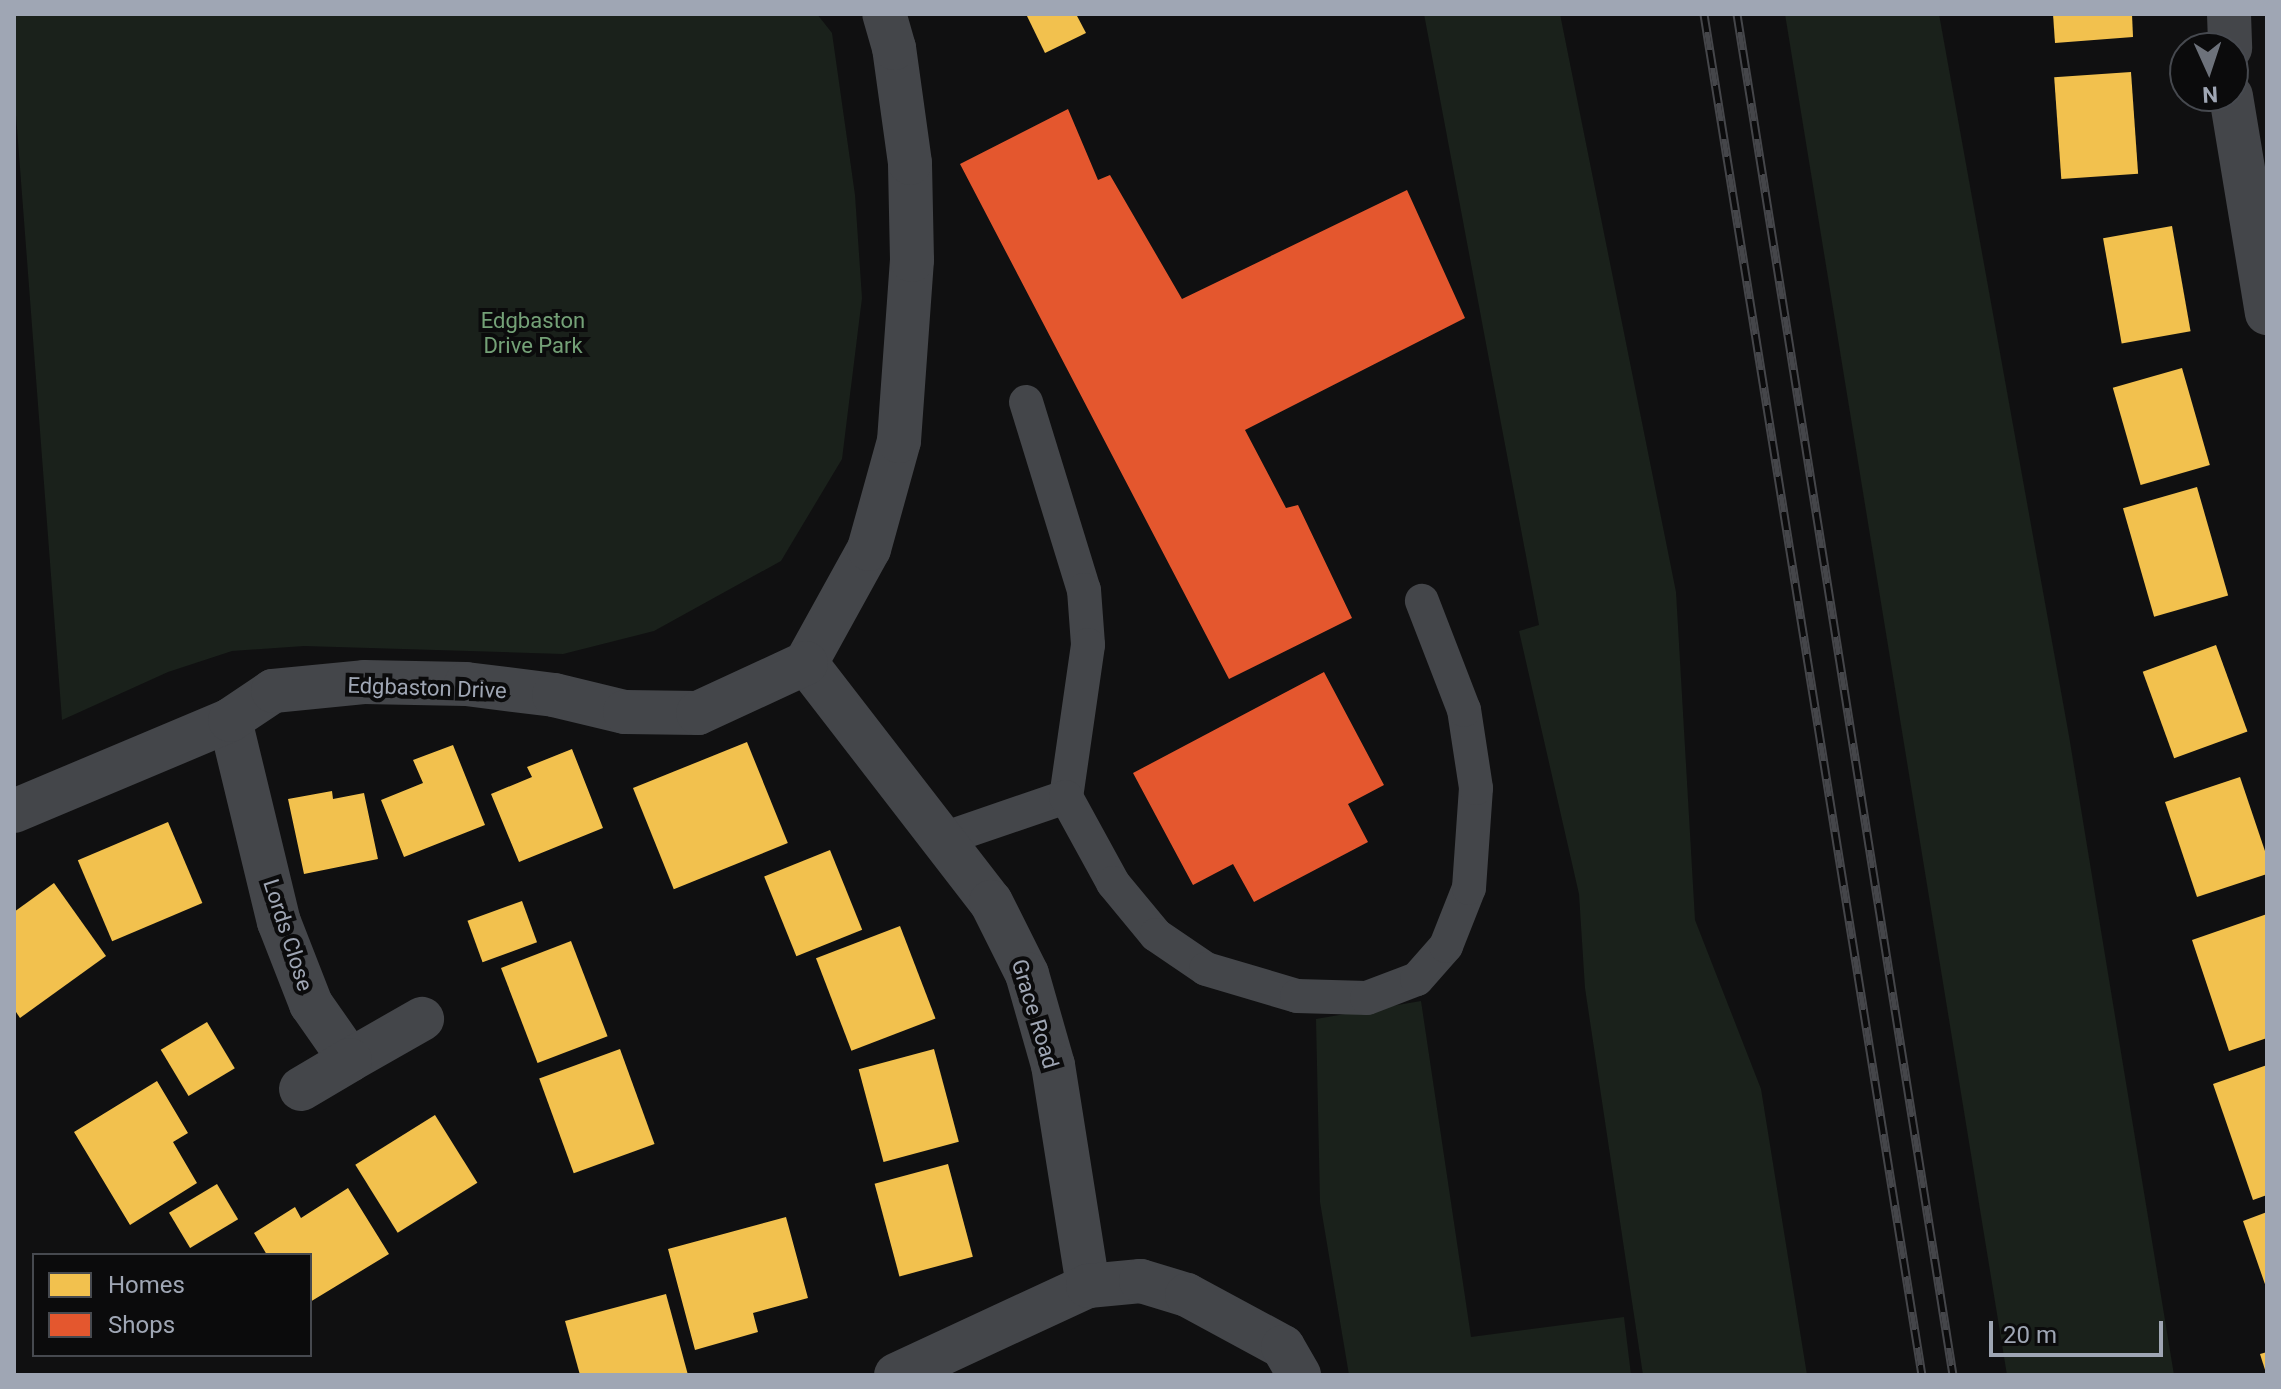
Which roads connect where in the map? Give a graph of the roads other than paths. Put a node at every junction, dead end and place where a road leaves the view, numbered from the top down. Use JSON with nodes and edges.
{"nodes":[{"id":1,"x":884,"y":14,"type":"edge"},
{"id":2,"x":2234,"y":112,"type":"edge"},
{"id":3,"x":2267,"y":313,"type":"edge"},
{"id":4,"x":1026,"y":402,"type":"dead end"},
{"id":5,"x":1422,"y":601,"type":"dead end"},
{"id":6,"x":806,"y":663,"type":"junction"},
{"id":7,"x":230,"y":720,"type":"junction"},
{"id":8,"x":1066,"y":797,"type":"junction"},
{"id":9,"x":14,"y":811,"type":"edge"},
{"id":10,"x":943,"y":839,"type":"junction"},
{"id":11,"x":422,"y":1019,"type":"dead end"},
{"id":12,"x":350,"y":1060,"type":"junction"},
{"id":13,"x":301,"y":1089,"type":"dead end"},
{"id":14,"x":1088,"y":1286,"type":"junction"},
{"id":15,"x":896,"y":1375,"type":"edge"},
{"id":16,"x":1299,"y":1375,"type":"edge"}],
"edges":[{"from":1,"to":6,"type":"street"},
{"from":2,"to":3,"type":"street"},
{"from":4,"to":8,"type":"lane"},
{"from":5,"to":8,"type":"lane"},
{"from":6,"to":7,"type":"street","name":"Edgbaston Drive"},
{"from":6,"to":10,"type":"street","name":"Grace Road"},
{"from":7,"to":9,"type":"street","name":"Edgbaston Drive"},
{"from":7,"to":12,"type":"street","name":"Lords Close"},
{"from":8,"to":10,"type":"lane"},
{"from":10,"to":14,"type":"street","name":"Grace Road"},
{"from":11,"to":12,"type":"street"},
{"from":12,"to":13,"type":"street"},
{"from":14,"to":15,"type":"street"},
{"from":14,"to":16,"type":"street"}]}
